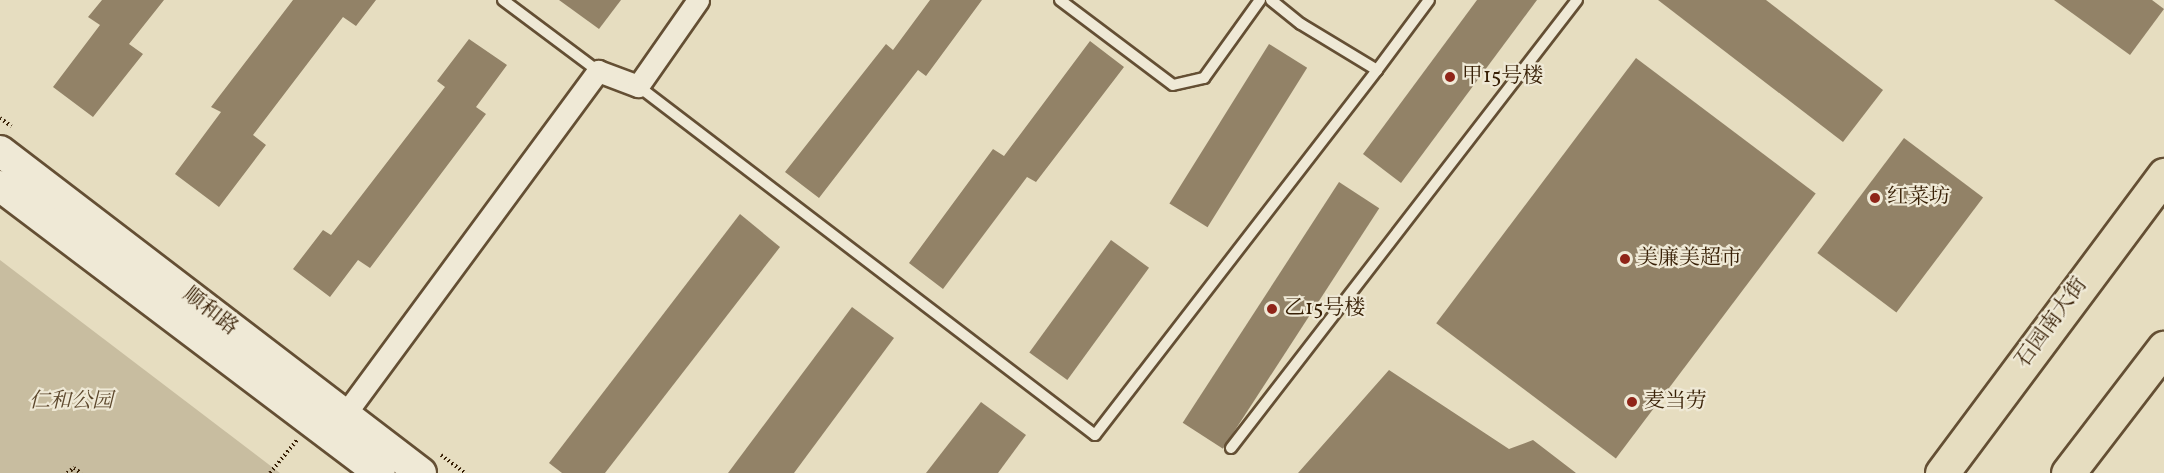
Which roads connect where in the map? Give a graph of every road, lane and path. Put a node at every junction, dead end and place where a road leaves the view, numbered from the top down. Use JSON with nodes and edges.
{"nodes":[{"id":1,"x":503,"y":0,"type":"edge"},
{"id":2,"x":698,"y":0,"type":"edge"},
{"id":3,"x":1060,"y":0,"type":"edge"},
{"id":4,"x":1260,"y":0,"type":"edge"},
{"id":5,"x":1271,"y":0,"type":"edge"},
{"id":6,"x":1429,"y":0,"type":"edge"},
{"id":7,"x":1577,"y":0,"type":"edge"},
{"id":8,"x":1377,"y":70,"type":"junction"},
{"id":9,"x":598,"y":72,"type":"junction"},
{"id":10,"x":638,"y":86,"type":"junction"},
{"id":11,"x":0,"y":151,"type":"edge"},
{"id":12,"x":2164,"y":175,"type":"edge"},
{"id":13,"x":0,"y":186,"type":"edge"},
{"id":14,"x":2164,"y":348,"type":"edge"},
{"id":15,"x":337,"y":425,"type":"junction"},
{"id":16,"x":1231,"y":448,"type":"dead end"},
{"id":17,"x":66,"y":473,"type":"edge"},
{"id":18,"x":81,"y":473,"type":"edge"},
{"id":19,"x":380,"y":473,"type":"edge"},
{"id":20,"x":421,"y":473,"type":"edge"},
{"id":21,"x":1942,"y":473,"type":"edge"},
{"id":22,"x":2068,"y":473,"type":"edge"}],
"edges":[{"from":1,"to":9,"type":"lane"},
{"from":2,"to":10,"type":"street"},
{"from":3,"to":4,"type":"lane"},
{"from":5,"to":8,"type":"lane"},
{"from":6,"to":8,"type":"lane"},
{"from":7,"to":16,"type":"lane"},
{"from":8,"to":10,"type":"lane"},
{"from":9,"to":10,"type":"street"},
{"from":9,"to":15,"type":"street"},
{"from":11,"to":15,"type":"main road","name":"顺和路"},
{"from":12,"to":21,"type":"main road","name":"石园南大街"},
{"from":13,"to":15,"type":"main road","name":"顺和路"},
{"from":14,"to":22,"type":"main road"},
{"from":15,"to":19,"type":"main road","name":"顺和路"},
{"from":15,"to":20,"type":"main road","name":"顺和路"},
{"from":17,"to":18,"type":"path"}]}
